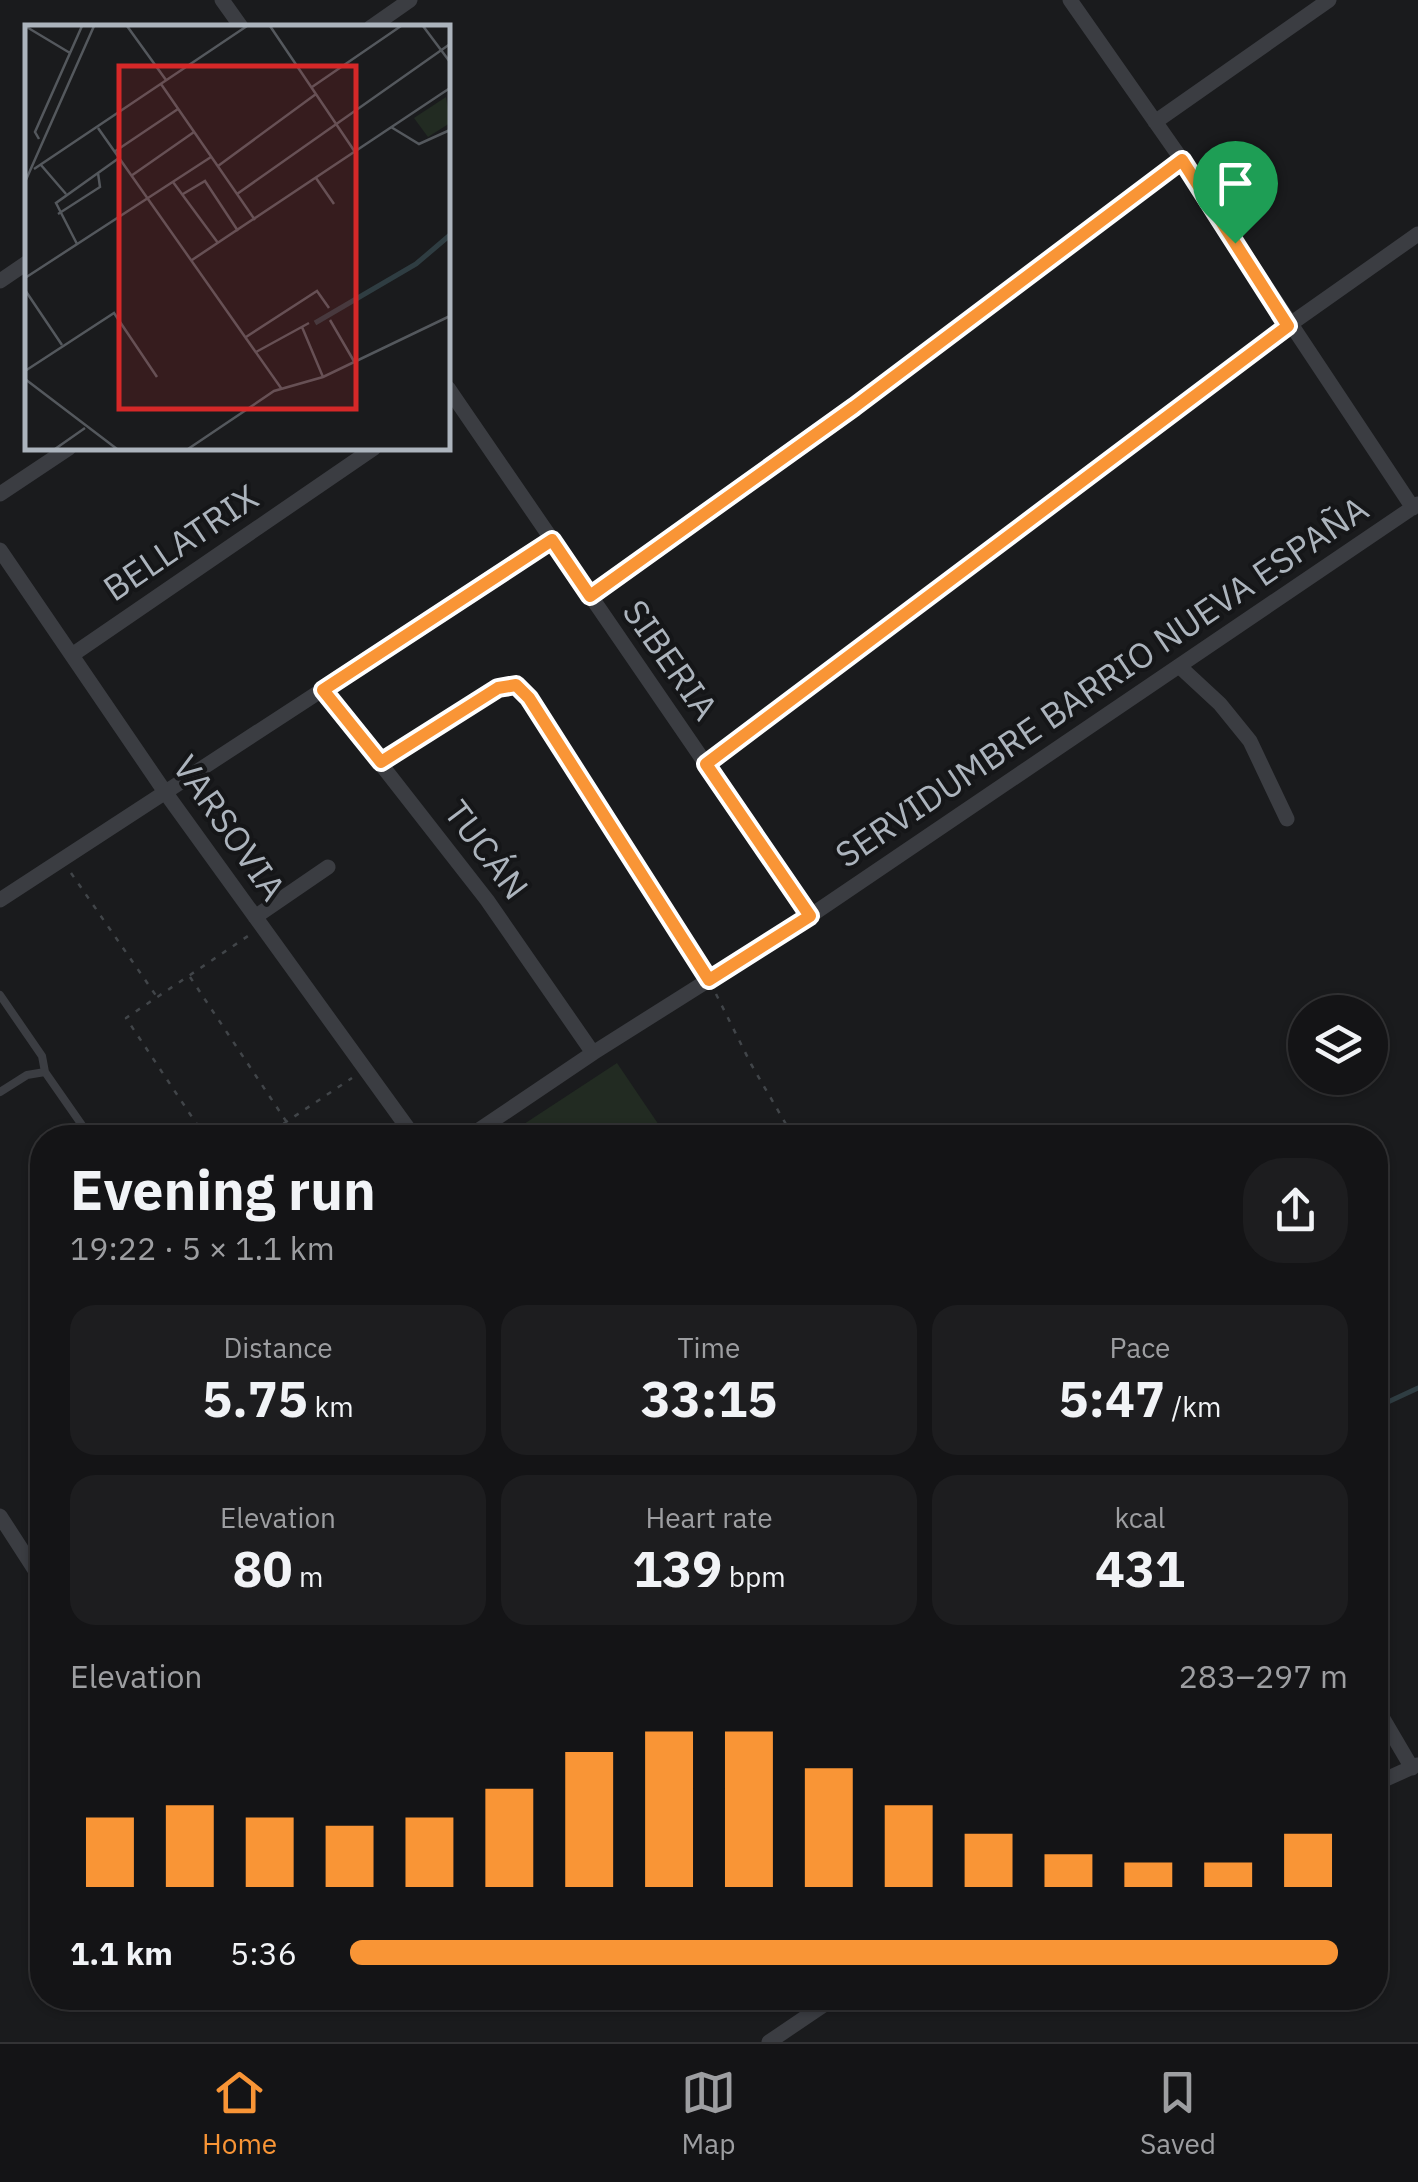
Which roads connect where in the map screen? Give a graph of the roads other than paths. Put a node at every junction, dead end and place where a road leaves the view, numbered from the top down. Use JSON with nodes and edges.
{"nodes":[{"id":1,"x":222,"y":0,"type":"edge"},
{"id":2,"x":410,"y":0,"type":"edge"},
{"id":3,"x":1070,"y":0,"type":"edge"},
{"id":4,"x":1329,"y":0,"type":"edge"},
{"id":5,"x":240,"y":25,"type":"edge"},
{"id":6,"x":374,"y":25,"type":"edge"},
{"id":7,"x":1155,"y":122,"type":"junction"},
{"id":8,"x":1182,"y":160,"type":"junction"},
{"id":9,"x":1418,"y":234,"type":"edge"},
{"id":10,"x":25,"y":264,"type":"edge"},
{"id":11,"x":0,"y":281,"type":"edge"},
{"id":12,"x":1288,"y":326,"type":"junction"},
{"id":13,"x":450,"y":394,"type":"edge"},
{"id":14,"x":66,"y":450,"type":"edge"},
{"id":15,"x":371,"y":450,"type":"edge"},
{"id":16,"x":0,"y":494,"type":"edge"},
{"id":17,"x":1415,"y":506,"type":"edge"},
{"id":18,"x":552,"y":540,"type":"junction"},
{"id":19,"x":0,"y":550,"type":"edge"},
{"id":20,"x":590,"y":596,"type":"junction"},
{"id":21,"x":72,"y":655,"type":"junction"},
{"id":22,"x":1178,"y":666,"type":"junction"},
{"id":23,"x":323,"y":690,"type":"junction"},
{"id":24,"x":381,"y":762,"type":"junction"},
{"id":25,"x":706,"y":764,"type":"junction"},
{"id":26,"x":165,"y":792,"type":"junction"},
{"id":27,"x":1288,"y":819,"type":"dead end"},
{"id":28,"x":328,"y":866,"type":"dead end"},
{"id":29,"x":0,"y":900,"type":"edge"},
{"id":30,"x":810,"y":916,"type":"junction"},
{"id":31,"x":259,"y":922,"type":"junction"},
{"id":32,"x":709,"y":980,"type":"junction"},
{"id":33,"x":0,"y":995,"type":"edge"},
{"id":34,"x":593,"y":1053,"type":"junction"},
{"id":35,"x":45,"y":1072,"type":"junction"},
{"id":36,"x":0,"y":1092,"type":"edge"},
{"id":37,"x":82,"y":1125,"type":"edge"},
{"id":38,"x":406,"y":1125,"type":"edge"},
{"id":39,"x":486,"y":1125,"type":"edge"},
{"id":40,"x":0,"y":1516,"type":"edge"},
{"id":41,"x":30,"y":1562,"type":"edge"},
{"id":42,"x":1388,"y":1725,"type":"edge"},
{"id":43,"x":1415,"y":1766,"type":"edge"},
{"id":44,"x":1388,"y":1778,"type":"edge"},
{"id":45,"x":816,"y":2010,"type":"edge"},
{"id":46,"x":769,"y":2042,"type":"edge"}],
"edges":[{"from":1,"to":5,"type":"street"},
{"from":2,"to":6,"type":"street"},
{"from":3,"to":7,"type":"street"},
{"from":4,"to":7,"type":"street"},
{"from":7,"to":8,"type":"street"},
{"from":8,"to":12,"type":"street"},
{"from":8,"to":20,"type":"street"},
{"from":9,"to":12,"type":"street"},
{"from":10,"to":11,"type":"street"},
{"from":12,"to":17,"type":"street"},
{"from":12,"to":25,"type":"street"},
{"from":13,"to":18,"type":"street","name":"SIBERIA"},
{"from":14,"to":16,"type":"street"},
{"from":15,"to":21,"type":"street","name":"BELLATRIX"},
{"from":17,"to":22,"type":"street","name":"SERVIDUMBRE BARRIO NUEVA ESPAÑA"},
{"from":18,"to":20,"type":"street","name":"SIBERIA"},
{"from":18,"to":23,"type":"street"},
{"from":19,"to":21,"type":"street","name":"VARSOVIA"},
{"from":20,"to":25,"type":"street","name":"SIBERIA"},
{"from":21,"to":26,"type":"street","name":"VARSOVIA"},
{"from":22,"to":27,"type":"street"},
{"from":22,"to":30,"type":"street","name":"SERVIDUMBRE BARRIO NUEVA ESPAÑA"},
{"from":23,"to":24,"type":"street","name":"TUCÁN"},
{"from":23,"to":26,"type":"street"},
{"from":24,"to":32,"type":"street"},
{"from":24,"to":34,"type":"street","name":"TUCÁN"},
{"from":25,"to":30,"type":"street","name":"SIBERIA"},
{"from":26,"to":29,"type":"street"},
{"from":26,"to":31,"type":"street","name":"VARSOVIA"},
{"from":28,"to":31,"type":"street"},
{"from":30,"to":32,"type":"street","name":"SERVIDUMBRE BARRIO NUEVA ESPAÑA"},
{"from":31,"to":38,"type":"street","name":"VARSOVIA"},
{"from":32,"to":34,"type":"street","name":"SERVIDUMBRE BARRIO NUEVA ESPAÑA"},
{"from":33,"to":35,"type":"lane"},
{"from":34,"to":39,"type":"street","name":"SERVIDUMBRE BARRIO NUEVA ESPAÑA"},
{"from":35,"to":36,"type":"lane"},
{"from":35,"to":37,"type":"lane"},
{"from":40,"to":41,"type":"street"},
{"from":42,"to":43,"type":"street"},
{"from":43,"to":44,"type":"street"},
{"from":45,"to":46,"type":"street"}]}
